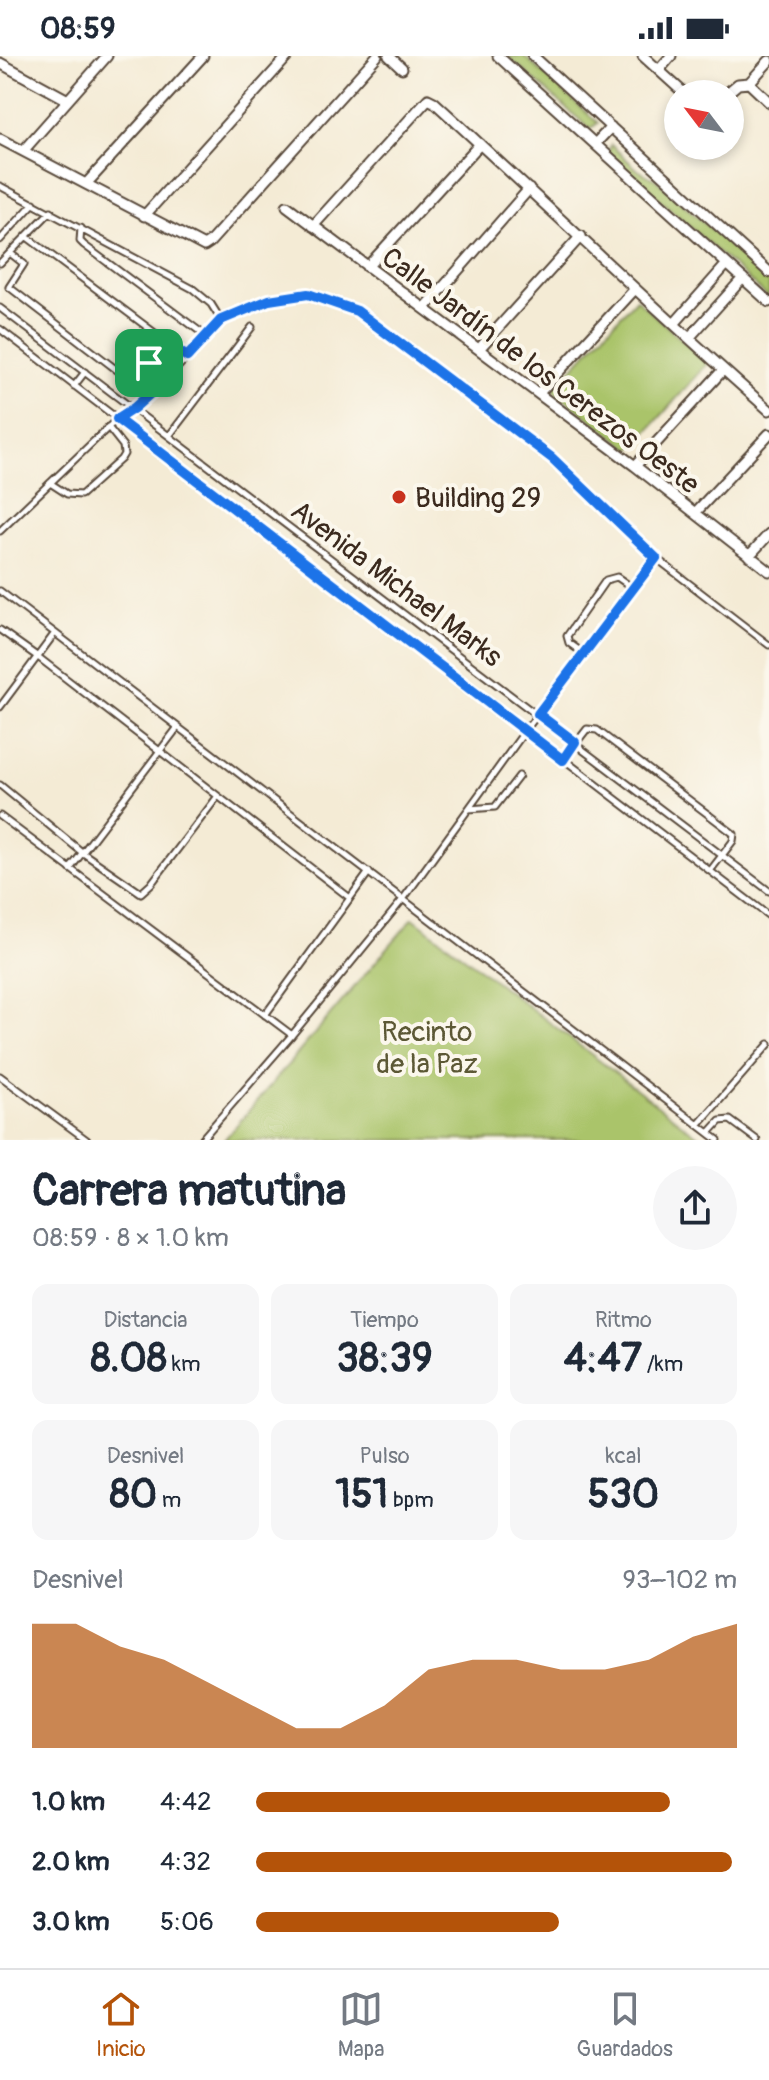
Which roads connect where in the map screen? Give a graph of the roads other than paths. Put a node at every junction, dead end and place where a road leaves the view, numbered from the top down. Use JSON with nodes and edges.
{"nodes":[{"id":1,"x":107,"y":56,"type":"edge"},
{"id":2,"x":203,"y":56,"type":"edge"},
{"id":3,"x":288,"y":56,"type":"edge"},
{"id":4,"x":377,"y":56,"type":"edge"},
{"id":5,"x":389,"y":56,"type":"edge"},
{"id":6,"x":498,"y":56,"type":"edge"},
{"id":7,"x":533,"y":56,"type":"edge"},
{"id":8,"x":643,"y":56,"type":"edge"},
{"id":9,"x":671,"y":56,"type":"edge"},
{"id":10,"x":769,"y":61,"type":"edge"},
{"id":11,"x":0,"y":63,"type":"edge"},
{"id":12,"x":402,"y":68,"type":"dead end"},
{"id":13,"x":659,"y":70,"type":"junction"},
{"id":14,"x":670,"y":80,"type":"edge"},
{"id":15,"x":744,"y":83,"type":"edge"},
{"id":16,"x":749,"y":83,"type":"junction"},
{"id":17,"x":68,"y":100,"type":"junction"},
{"id":18,"x":769,"y":102,"type":"edge"},
{"id":19,"x":611,"y":127,"type":"junction"},
{"id":20,"x":0,"y":139,"type":"edge"},
{"id":21,"x":480,"y":144,"type":"junction"},
{"id":22,"x":595,"y":144,"type":"junction"},
{"id":23,"x":23,"y":151,"type":"junction"},
{"id":24,"x":86,"y":184,"type":"junction"},
{"id":25,"x":0,"y":186,"type":"edge"},
{"id":26,"x":529,"y":189,"type":"junction"},
{"id":27,"x":34,"y":203,"type":"junction"},
{"id":28,"x":287,"y":206,"type":"dead end"},
{"id":29,"x":51,"y":211,"type":"junction"},
{"id":30,"x":144,"y":216,"type":"junction"},
{"id":31,"x":313,"y":226,"type":"junction"},
{"id":32,"x":81,"y":228,"type":"junction"},
{"id":33,"x":581,"y":236,"type":"junction"},
{"id":34,"x":27,"y":237,"type":"junction"},
{"id":35,"x":0,"y":240,"type":"edge"},
{"id":36,"x":10,"y":253,"type":"junction"},
{"id":37,"x":0,"y":263,"type":"edge"},
{"id":38,"x":727,"y":264,"type":"junction"},
{"id":39,"x":367,"y":267,"type":"junction"},
{"id":40,"x":769,"y":272,"type":"edge"},
{"id":41,"x":743,"y":278,"type":"junction"},
{"id":42,"x":710,"y":284,"type":"junction"},
{"id":43,"x":635,"y":289,"type":"junction"},
{"id":44,"x":727,"y":297,"type":"junction"},
{"id":45,"x":769,"y":302,"type":"edge"},
{"id":46,"x":0,"y":308,"type":"edge"},
{"id":47,"x":425,"y":308,"type":"junction"},
{"id":48,"x":221,"y":320,"type":"junction"},
{"id":49,"x":674,"y":324,"type":"junction"},
{"id":50,"x":252,"y":327,"type":"dead end"},
{"id":51,"x":0,"y":329,"type":"edge"},
{"id":52,"x":206,"y":336,"type":"junction"},
{"id":53,"x":689,"y":338,"type":"junction"},
{"id":54,"x":168,"y":343,"type":"junction"},
{"id":55,"x":479,"y":349,"type":"junction"},
{"id":56,"x":187,"y":357,"type":"junction"},
{"id":57,"x":149,"y":363,"type":"junction"},
{"id":58,"x":723,"y":370,"type":"junction"},
{"id":59,"x":85,"y":372,"type":"junction"},
{"id":60,"x":169,"y":377,"type":"junction"},
{"id":61,"x":74,"y":386,"type":"junction"},
{"id":62,"x":539,"y":393,"type":"junction"},
{"id":63,"x":134,"y":408,"type":"junction"},
{"id":64,"x":769,"y":410,"type":"edge"},
{"id":65,"x":117,"y":419,"type":"junction"},
{"id":66,"x":108,"y":427,"type":"junction"},
{"id":67,"x":769,"y":434,"type":"edge"},
{"id":68,"x":169,"y":436,"type":"junction"},
{"id":69,"x":635,"y":466,"type":"junction"},
{"id":70,"x":50,"y":483,"type":"junction"},
{"id":71,"x":695,"y":513,"type":"junction"},
{"id":72,"x":0,"y":531,"type":"edge"},
{"id":73,"x":769,"y":534,"type":"edge"},
{"id":74,"x":749,"y":556,"type":"junction"},
{"id":75,"x":656,"y":558,"type":"junction"},
{"id":76,"x":769,"y":571,"type":"edge"},
{"id":77,"x":633,"y":588,"type":"junction"},
{"id":78,"x":0,"y":591,"type":"edge"},
{"id":79,"x":0,"y":630,"type":"edge"},
{"id":80,"x":55,"y":633,"type":"junction"},
{"id":81,"x":769,"y":645,"type":"edge"},
{"id":82,"x":583,"y":653,"type":"junction"},
{"id":83,"x":38,"y":657,"type":"junction"},
{"id":84,"x":0,"y":707,"type":"edge"},
{"id":85,"x":538,"y":714,"type":"junction"},
{"id":86,"x":178,"y":727,"type":"junction"},
{"id":87,"x":525,"y":731,"type":"junction"},
{"id":88,"x":575,"y":742,"type":"junction"},
{"id":89,"x":160,"y":751,"type":"junction"},
{"id":90,"x":563,"y":760,"type":"junction"},
{"id":91,"x":519,"y":776,"type":"dead end"},
{"id":92,"x":0,"y":785,"type":"edge"},
{"id":93,"x":218,"y":796,"type":"junction"},
{"id":94,"x":468,"y":809,"type":"junction"},
{"id":95,"x":0,"y":816,"type":"edge"},
{"id":96,"x":83,"y":853,"type":"junction"},
{"id":97,"x":723,"y":855,"type":"junction"},
{"id":98,"x":70,"y":869,"type":"junction"},
{"id":99,"x":710,"y":871,"type":"junction"},
{"id":100,"x":369,"y":872,"type":"junction"},
{"id":101,"x":769,"y":891,"type":"edge"},
{"id":102,"x":350,"y":898,"type":"junction"},
{"id":103,"x":404,"y":898,"type":"junction"},
{"id":104,"x":769,"y":916,"type":"edge"},
{"id":105,"x":265,"y":1015,"type":"junction"},
{"id":106,"x":292,"y":1035,"type":"junction"},
{"id":107,"x":769,"y":1044,"type":"edge"},
{"id":108,"x":0,"y":1076,"type":"edge"},
{"id":109,"x":698,"y":1125,"type":"junction"},
{"id":110,"x":709,"y":1133,"type":"junction"},
{"id":111,"x":87,"y":1140,"type":"edge"},
{"id":112,"x":201,"y":1140,"type":"edge"},
{"id":113,"x":718,"y":1140,"type":"edge"},
{"id":114,"x":757,"y":1140,"type":"edge"}],
"edges":[{"from":1,"to":17,"type":"street"},
{"from":2,"to":24,"type":"street"},
{"from":3,"to":30,"type":"street"},
{"from":4,"to":30,"type":"street"},
{"from":5,"to":12,"type":"street"},
{"from":6,"to":22,"type":"street"},
{"from":7,"to":19,"type":"street"},
{"from":8,"to":13,"type":"street"},
{"from":9,"to":13,"type":"street"},
{"from":10,"to":16,"type":"street"},
{"from":11,"to":17,"type":"street"},
{"from":13,"to":14,"type":"street"},
{"from":15,"to":16,"type":"street"},
{"from":16,"to":18,"type":"street"},
{"from":17,"to":23,"type":"street"},
{"from":19,"to":22,"type":"street"},
{"from":19,"to":40,"type":"street"},
{"from":20,"to":23,"type":"street"},
{"from":21,"to":26,"type":"street"},
{"from":21,"to":31,"type":"street"},
{"from":21,"to":39,"type":"street"},
{"from":22,"to":38,"type":"street"},
{"from":23,"to":24,"type":"street"},
{"from":24,"to":30,"type":"street"},
{"from":25,"to":27,"type":"lane"},
{"from":26,"to":33,"type":"street"},
{"from":26,"to":47,"type":"street"},
{"from":27,"to":29,"type":"lane"},
{"from":27,"to":35,"type":"lane"},
{"from":28,"to":31,"type":"street","name":"Calle Jardín de los Cerezos Oeste"},
{"from":29,"to":32,"type":"lane"},
{"from":29,"to":34,"type":"lane"},
{"from":31,"to":39,"type":"street","name":"Calle Jardín de los Cerezos Oeste"},
{"from":32,"to":48,"type":"lane"},
{"from":32,"to":52,"type":"lane"},
{"from":33,"to":43,"type":"street"},
{"from":33,"to":55,"type":"street"},
{"from":34,"to":36,"type":"lane"},
{"from":34,"to":54,"type":"lane"},
{"from":36,"to":37,"type":"lane"},
{"from":36,"to":57,"type":"lane"},
{"from":38,"to":41,"type":"street"},
{"from":38,"to":42,"type":"street"},
{"from":39,"to":47,"type":"street","name":"Calle Jardín de los Cerezos Oeste"},
{"from":41,"to":44,"type":"street"},
{"from":41,"to":45,"type":"street"},
{"from":42,"to":44,"type":"street"},
{"from":42,"to":49,"type":"street"},
{"from":43,"to":49,"type":"street"},
{"from":43,"to":62,"type":"street"},
{"from":44,"to":53,"type":"street"},
{"from":46,"to":59,"type":"lane","name":"Avenida Michael Marks"},
{"from":47,"to":55,"type":"street","name":"Calle Jardín de los Cerezos Oeste"},
{"from":48,"to":52,"type":"lane"},
{"from":48,"to":75,"type":"lane"},
{"from":49,"to":53,"type":"street"},
{"from":50,"to":68,"type":"lane"},
{"from":51,"to":61,"type":"lane","name":"Avenida Michael Marks"},
{"from":52,"to":56,"type":"lane"},
{"from":53,"to":58,"type":"street"},
{"from":54,"to":56,"type":"lane"},
{"from":54,"to":57,"type":"lane"},
{"from":55,"to":62,"type":"street","name":"Calle Jardín de los Cerezos Oeste"},
{"from":56,"to":60,"type":"lane"},
{"from":57,"to":60,"type":"lane"},
{"from":58,"to":64,"type":"street"},
{"from":58,"to":69,"type":"street"},
{"from":59,"to":61,"type":"lane"},
{"from":59,"to":63,"type":"lane","name":"Avenida Michael Marks"},
{"from":60,"to":63,"type":"lane"},
{"from":61,"to":65,"type":"lane","name":"Avenida Michael Marks"},
{"from":62,"to":69,"type":"street","name":"Calle Jardín de los Cerezos Oeste"},
{"from":63,"to":65,"type":"lane"},
{"from":63,"to":68,"type":"lane","name":"Avenida Michael Marks"},
{"from":65,"to":66,"type":"lane"},
{"from":65,"to":87,"type":"lane","name":"Avenida Michael Marks"},
{"from":66,"to":70,"type":"lane"},
{"from":66,"to":70,"type":"lane"},
{"from":67,"to":71,"type":"street"},
{"from":68,"to":85,"type":"lane","name":"Avenida Michael Marks"},
{"from":69,"to":71,"type":"street","name":"Calle Jardín de los Cerezos Oeste"},
{"from":70,"to":72,"type":"lane"},
{"from":71,"to":74,"type":"street","name":"Calle Jardín de los Cerezos Oeste"},
{"from":73,"to":74,"type":"street"},
{"from":74,"to":76,"type":"street","name":"Calle Jardín de los Cerezos Oeste"},
{"from":75,"to":77,"type":"lane"},
{"from":75,"to":81,"type":"lane"},
{"from":77,"to":82,"type":"lane"},
{"from":77,"to":82,"type":"lane"},
{"from":78,"to":80,"type":"lane"},
{"from":79,"to":83,"type":"lane"},
{"from":80,"to":83,"type":"lane"},
{"from":80,"to":86,"type":"lane"},
{"from":82,"to":85,"type":"lane"},
{"from":83,"to":84,"type":"lane"},
{"from":83,"to":89,"type":"lane"},
{"from":85,"to":87,"type":"lane"},
{"from":85,"to":88,"type":"lane","name":"Avenida Michael Marks"},
{"from":86,"to":89,"type":"lane"},
{"from":86,"to":100,"type":"lane"},
{"from":87,"to":90,"type":"lane","name":"Avenida Michael Marks"},
{"from":87,"to":94,"type":"lane"},
{"from":88,"to":90,"type":"lane"},
{"from":88,"to":97,"type":"lane","name":"Avenida Michael Marks"},
{"from":88,"to":97,"type":"lane"},
{"from":89,"to":93,"type":"lane"},
{"from":89,"to":96,"type":"lane"},
{"from":90,"to":99,"type":"lane","name":"Avenida Michael Marks"},
{"from":91,"to":94,"type":"lane"},
{"from":92,"to":96,"type":"lane"},
{"from":93,"to":96,"type":"lane"},
{"from":93,"to":102,"type":"lane"},
{"from":94,"to":103,"type":"lane"},
{"from":95,"to":98,"type":"lane"},
{"from":96,"to":98,"type":"lane"},
{"from":97,"to":99,"type":"lane"},
{"from":97,"to":101,"type":"lane","name":"Avenida Michael Marks"},
{"from":98,"to":105,"type":"lane"},
{"from":99,"to":104,"type":"lane","name":"Avenida Michael Marks"},
{"from":100,"to":102,"type":"lane"},
{"from":100,"to":103,"type":"lane"},
{"from":102,"to":105,"type":"lane"},
{"from":103,"to":106,"type":"lane"},
{"from":103,"to":109,"type":"lane"},
{"from":105,"to":106,"type":"lane"},
{"from":106,"to":112,"type":"lane"},
{"from":107,"to":109,"type":"lane"},
{"from":108,"to":111,"type":"lane"},
{"from":109,"to":110,"type":"lane"},
{"from":110,"to":113,"type":"lane"},
{"from":110,"to":114,"type":"lane"}]}
